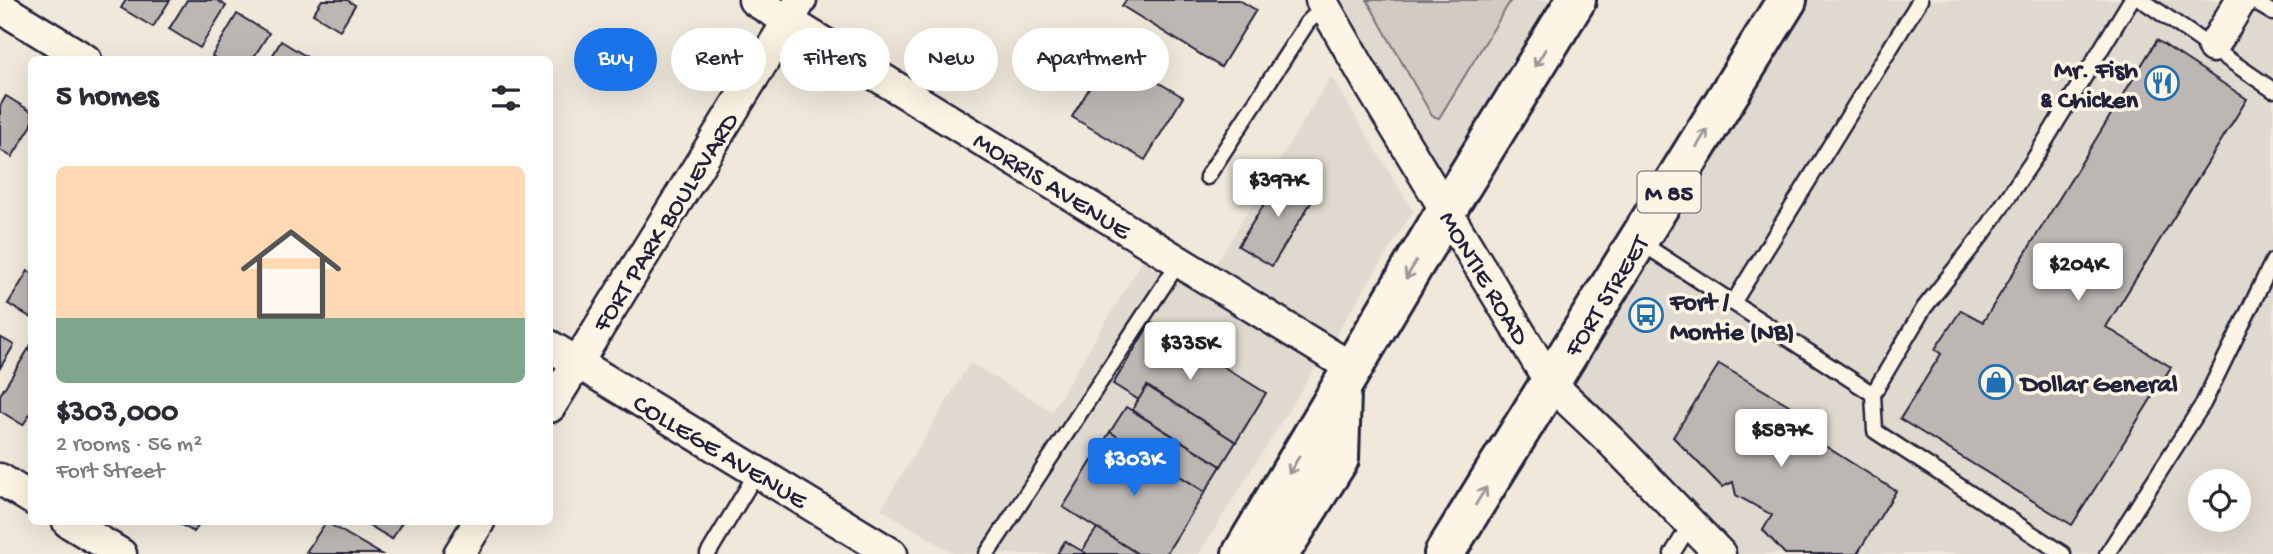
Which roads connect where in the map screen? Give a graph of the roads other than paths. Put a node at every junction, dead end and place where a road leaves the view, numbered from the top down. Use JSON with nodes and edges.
{"nodes":[{"id":1,"x":754,"y":0,"type":"edge"},
{"id":2,"x":1576,"y":0,"type":"edge"},
{"id":3,"x":1787,"y":0,"type":"edge"},
{"id":4,"x":1920,"y":0,"type":"edge"},
{"id":5,"x":2131,"y":0,"type":"edge"},
{"id":6,"x":2142,"y":0,"type":"edge"},
{"id":7,"x":2241,"y":0,"type":"edge"},
{"id":8,"x":2251,"y":0,"type":"edge"},
{"id":9,"x":1323,"y":3,"type":"edge"},
{"id":10,"x":0,"y":7,"type":"edge"},
{"id":11,"x":794,"y":10,"type":"edge"},
{"id":12,"x":2273,"y":13,"type":"edge"},
{"id":13,"x":2213,"y":47,"type":"junction"},
{"id":14,"x":80,"y":56,"type":"edge"},
{"id":15,"x":2273,"y":90,"type":"edge"},
{"id":16,"x":1207,"y":177,"type":"dead end"},
{"id":17,"x":1446,"y":211,"type":"junction"},
{"id":18,"x":1639,"y":241,"type":"junction"},
{"id":19,"x":2273,"y":261,"type":"edge"},
{"id":20,"x":1179,"y":262,"type":"junction"},
{"id":21,"x":1733,"y":303,"type":"junction"},
{"id":22,"x":553,"y":348,"type":"edge"},
{"id":23,"x":577,"y":363,"type":"junction"},
{"id":24,"x":1347,"y":377,"type":"junction"},
{"id":25,"x":1551,"y":384,"type":"junction"},
{"id":26,"x":1873,"y":394,"type":"junction"},
{"id":27,"x":553,"y":402,"type":"edge"},
{"id":28,"x":757,"y":472,"type":"junction"},
{"id":29,"x":0,"y":479,"type":"edge"},
{"id":30,"x":28,"y":496,"type":"edge"},
{"id":31,"x":1691,"y":523,"type":"junction"},
{"id":32,"x":73,"y":525,"type":"edge"},
{"id":33,"x":477,"y":525,"type":"edge"},
{"id":34,"x":121,"y":554,"type":"edge"},
{"id":35,"x":459,"y":554,"type":"edge"},
{"id":36,"x":708,"y":554,"type":"edge"},
{"id":37,"x":892,"y":554,"type":"edge"},
{"id":38,"x":986,"y":554,"type":"edge"},
{"id":39,"x":1242,"y":554,"type":"edge"},
{"id":40,"x":1279,"y":554,"type":"edge"},
{"id":41,"x":1444,"y":554,"type":"edge"},
{"id":42,"x":1672,"y":554,"type":"edge"},
{"id":43,"x":1720,"y":554,"type":"edge"},
{"id":44,"x":2063,"y":554,"type":"edge"},
{"id":45,"x":2107,"y":554,"type":"edge"}],
"edges":[{"from":1,"to":11,"type":"street","name":"MORRIS AVENUE"},
{"from":2,"to":17,"type":"main road","one_way":true},
{"from":18,"to":3,"type":"main road","name":"FORT STREET","number":"M 85","one_way":true},
{"from":4,"to":21,"type":"lane"},
{"from":5,"to":26,"type":"lane"},
{"from":6,"to":13,"type":"lane"},
{"from":7,"to":13,"type":"street"},
{"from":8,"to":12,"type":"lane"},
{"from":9,"to":16,"type":"lane"},
{"from":9,"to":17,"type":"street","name":"MONTIE ROAD"},
{"from":10,"to":14,"type":"street"},
{"from":11,"to":20,"type":"street","name":"MORRIS AVENUE"},
{"from":11,"to":23,"type":"street","name":"FORT PARK BOULEVARD"},
{"from":13,"to":15,"type":"lane"},
{"from":17,"to":24,"type":"main road","one_way":true},
{"from":17,"to":25,"type":"street","name":"MONTIE ROAD"},
{"from":18,"to":21,"type":"lane"},
{"from":18,"to":25,"type":"main road","name":"FORT STREET","number":"M 85"},
{"from":19,"to":45,"type":"lane"},
{"from":20,"to":24,"type":"street","name":"MORRIS AVENUE"},
{"from":20,"to":38,"type":"lane"},
{"from":21,"to":26,"type":"lane"},
{"from":22,"to":23,"type":"street","name":"COLLEGE AVENUE"},
{"from":23,"to":27,"type":"street","name":"FORT PARK BOULEVARD"},
{"from":23,"to":28,"type":"street","name":"COLLEGE AVENUE"},
{"from":24,"to":39,"type":"main road","one_way":true},
{"from":24,"to":40,"type":"main road"},
{"from":25,"to":31,"type":"street","name":"MONTIE ROAD"},
{"from":41,"to":25,"type":"main road","name":"FORT STREET","number":"M 85","one_way":true},
{"from":26,"to":44,"type":"lane"},
{"from":28,"to":36,"type":"lane"},
{"from":28,"to":37,"type":"street","name":"COLLEGE AVENUE"},
{"from":29,"to":30,"type":"street"},
{"from":31,"to":42,"type":"lane"},
{"from":31,"to":43,"type":"street","name":"MONTIE ROAD"},
{"from":32,"to":34,"type":"street"},
{"from":33,"to":35,"type":"street"}]}
